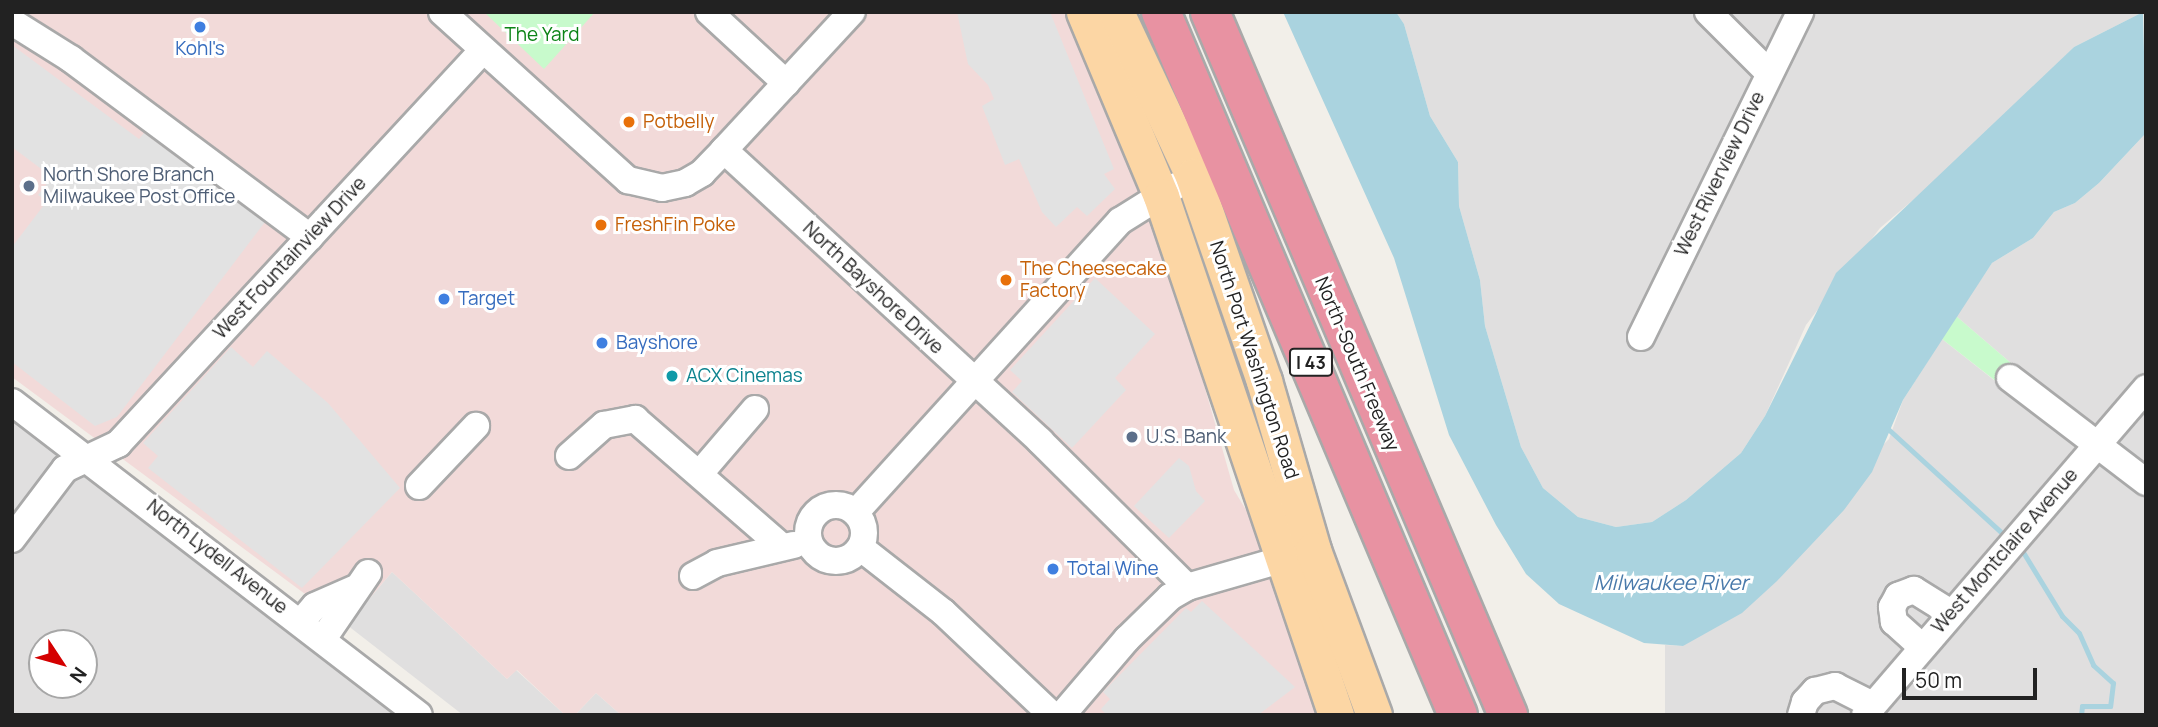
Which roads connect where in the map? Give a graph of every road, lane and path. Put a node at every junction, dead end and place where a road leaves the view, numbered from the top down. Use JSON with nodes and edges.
{"nodes":[{"id":1,"x":442,"y":12,"type":"edge"},
{"id":2,"x":709,"y":12,"type":"edge"},
{"id":3,"x":852,"y":12,"type":"edge"},
{"id":4,"x":1084,"y":12,"type":"edge"},
{"id":5,"x":1116,"y":12,"type":"edge"},
{"id":6,"x":1161,"y":12,"type":"edge"},
{"id":7,"x":1210,"y":12,"type":"edge"},
{"id":8,"x":1708,"y":12,"type":"edge"},
{"id":9,"x":1800,"y":12,"type":"edge"},
{"id":10,"x":12,"y":22,"type":"edge"},
{"id":11,"x":484,"y":50,"type":"junction"},
{"id":12,"x":1769,"y":73,"type":"junction"},
{"id":13,"x":786,"y":83,"type":"junction"},
{"id":14,"x":724,"y":150,"type":"junction"},
{"id":15,"x":1192,"y":176,"type":"junction"},
{"id":16,"x":1161,"y":196,"type":"junction"},
{"id":17,"x":310,"y":237,"type":"junction"},
{"id":18,"x":1641,"y":337,"type":"dead end"},
{"id":19,"x":2010,"y":378,"type":"dead end"},
{"id":20,"x":972,"y":380,"type":"junction"},
{"id":21,"x":2146,"y":388,"type":"edge"},
{"id":22,"x":12,"y":402,"type":"edge"},
{"id":23,"x":755,"y":409,"type":"dead end"},
{"id":24,"x":476,"y":426,"type":"dead end"},
{"id":25,"x":2097,"y":445,"type":"junction"},
{"id":26,"x":569,"y":456,"type":"dead end"},
{"id":27,"x":92,"y":460,"type":"junction"},
{"id":28,"x":701,"y":472,"type":"junction"},
{"id":29,"x":2146,"y":482,"type":"edge"},
{"id":30,"x":419,"y":486,"type":"dead end"},
{"id":31,"x":856,"y":512,"type":"junction"},
{"id":32,"x":12,"y":539,"type":"edge"},
{"id":33,"x":810,"y":543,"type":"junction"},
{"id":34,"x":781,"y":545,"type":"junction"},
{"id":35,"x":861,"y":548,"type":"junction"},
{"id":36,"x":1297,"y":556,"type":"junction"},
{"id":37,"x":693,"y":576,"type":"dead end"},
{"id":38,"x":1188,"y":587,"type":"junction"},
{"id":39,"x":1951,"y":613,"type":"junction"},
{"id":40,"x":301,"y":622,"type":"junction"},
{"id":41,"x":323,"y":639,"type":"junction"},
{"id":42,"x":1922,"y":647,"type":"junction"},
{"id":43,"x":1869,"y":710,"type":"edge"},
{"id":44,"x":419,"y":715,"type":"edge"},
{"id":45,"x":1052,"y":715,"type":"edge"},
{"id":46,"x":1062,"y":715,"type":"edge"},
{"id":47,"x":1335,"y":715,"type":"edge"},
{"id":48,"x":1374,"y":715,"type":"edge"},
{"id":49,"x":1458,"y":715,"type":"edge"},
{"id":50,"x":1508,"y":715,"type":"edge"},
{"id":51,"x":1801,"y":715,"type":"edge"}],
"edges":[{"from":1,"to":11,"type":"street"},
{"from":2,"to":13,"type":"street"},
{"from":3,"to":13,"type":"street"},
{"from":4,"to":16,"type":"main road","name":"North Port Washington Road"},
{"from":5,"to":15,"type":"main road","name":"North Port Washington Road"},
{"from":6,"to":49,"type":"highway","number":"I 43"},
{"from":7,"to":50,"type":"highway","name":"North-South Freeway","number":"I 43"},
{"from":8,"to":12,"type":"street"},
{"from":9,"to":12,"type":"street","name":"West Riverview Drive"},
{"from":10,"to":17,"type":"street"},
{"from":11,"to":14,"type":"street"},
{"from":11,"to":17,"type":"street","name":"West Fountainview Drive"},
{"from":12,"to":18,"type":"street","name":"West Riverview Drive"},
{"from":13,"to":14,"type":"street"},
{"from":14,"to":20,"type":"street","name":"North Bayshore Drive"},
{"from":15,"to":16,"type":"street"},
{"from":15,"to":36,"type":"main road","name":"North Port Washington Road"},
{"from":16,"to":20,"type":"street"},
{"from":16,"to":36,"type":"main road","name":"North Port Washington Road"},
{"from":17,"to":27,"type":"street","name":"West Fountainview Drive"},
{"from":19,"to":25,"type":"street"},
{"from":20,"to":31,"type":"street"},
{"from":20,"to":38,"type":"street","name":"North Bayshore Drive"},
{"from":21,"to":25,"type":"street","name":"West Montclaire Avenue"},
{"from":22,"to":27,"type":"street","name":"North Lydell Avenue"},
{"from":23,"to":28,"type":"street"},
{"from":24,"to":30,"type":"street"},
{"from":25,"to":29,"type":"street"},
{"from":25,"to":39,"type":"street","name":"West Montclaire Avenue"},
{"from":26,"to":28,"type":"street"},
{"from":27,"to":32,"type":"street","name":"West Fountainview Drive"},
{"from":27,"to":40,"type":"street","name":"North Lydell Avenue"},
{"from":28,"to":34,"type":"street"},
{"from":31,"to":33,"type":"street"},
{"from":31,"to":35,"type":"street"},
{"from":33,"to":34,"type":"street"},
{"from":33,"to":35,"type":"street"},
{"from":34,"to":37,"type":"street"},
{"from":35,"to":45,"type":"street"},
{"from":36,"to":38,"type":"street"},
{"from":36,"to":47,"type":"main road","name":"North Port Washington Road"},
{"from":36,"to":48,"type":"main road","name":"North Port Washington Road"},
{"from":38,"to":46,"type":"street"},
{"from":39,"to":42,"type":"street","name":"West Montclaire Avenue"},
{"from":39,"to":42,"type":"street"},
{"from":40,"to":41,"type":"street","name":"North Lydell Avenue"},
{"from":40,"to":41,"type":"street"},
{"from":41,"to":44,"type":"street","name":"North Lydell Avenue"},
{"from":42,"to":43,"type":"street","name":"West Montclaire Avenue"},
{"from":43,"to":51,"type":"street"}]}
